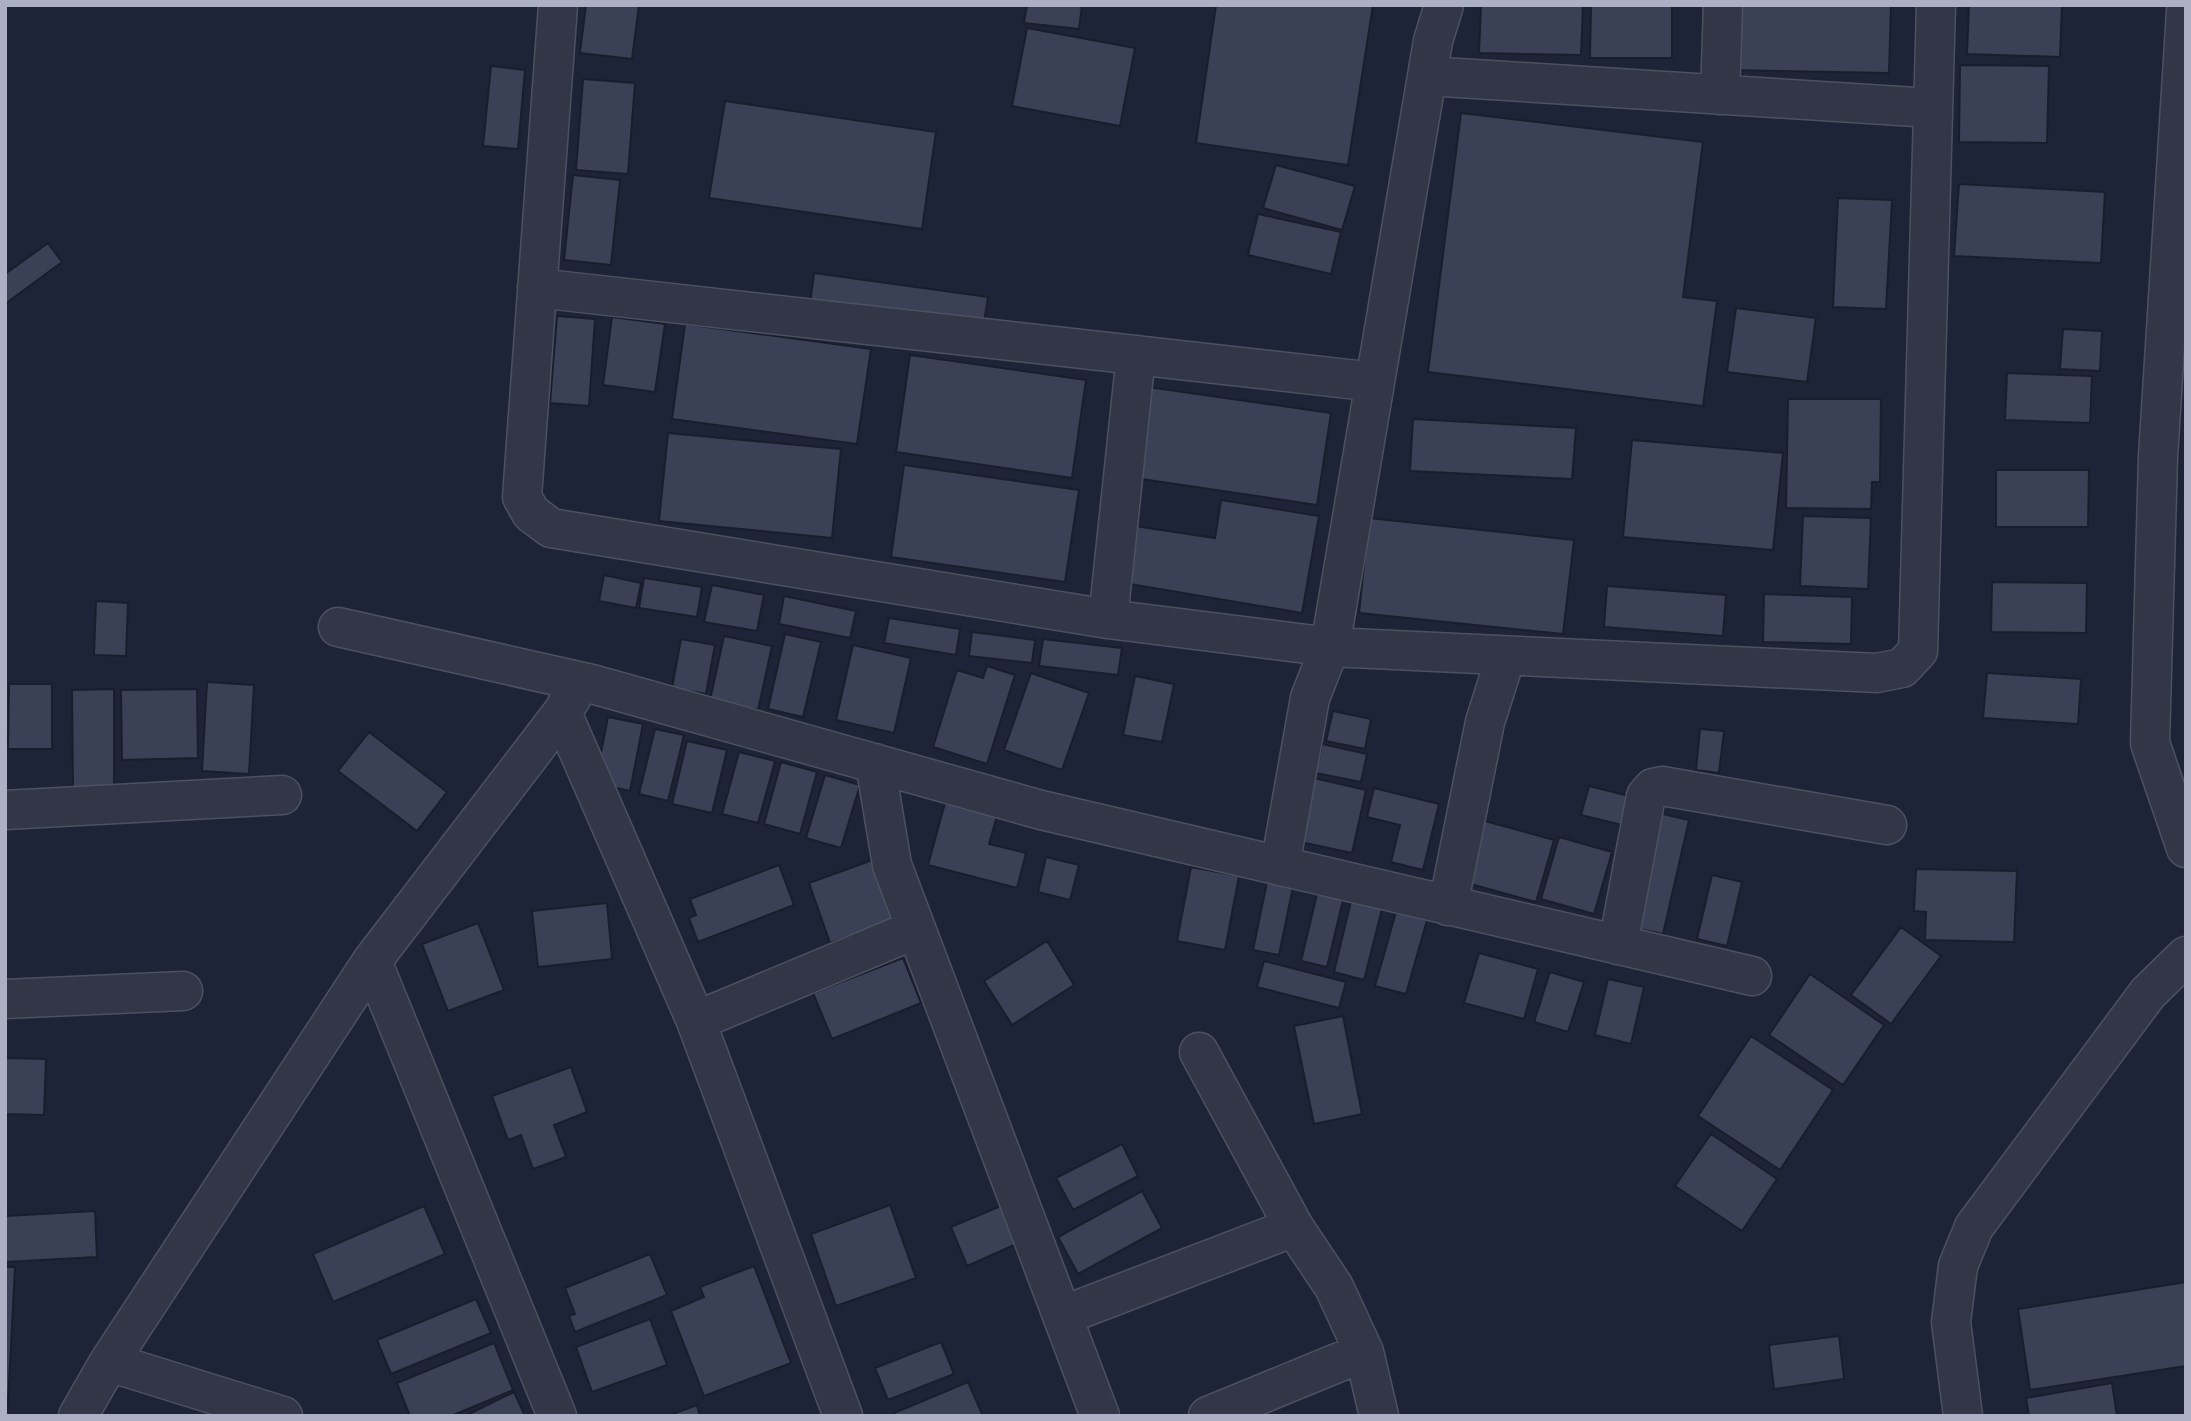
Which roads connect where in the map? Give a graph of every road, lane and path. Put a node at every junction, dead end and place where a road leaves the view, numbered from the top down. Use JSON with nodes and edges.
{"nodes":[{"id":1,"x":558,"y":5,"type":"edge"},
{"id":2,"x":1444,"y":5,"type":"edge"},
{"id":3,"x":1723,"y":5,"type":"edge"},
{"id":4,"x":1936,"y":5,"type":"edge"},
{"id":5,"x":2186,"y":11,"type":"edge"},
{"id":6,"x":1427,"y":76,"type":"junction"},
{"id":7,"x":1720,"y":95,"type":"junction"},
{"id":8,"x":1931,"y":108,"type":"junction"},
{"id":9,"x":2178,"y":274,"type":"edge"},
{"id":10,"x":537,"y":288,"type":"junction"},
{"id":11,"x":1136,"y":355,"type":"junction"},
{"id":12,"x":1375,"y":382,"type":"junction"},
{"id":13,"x":1108,"y":620,"type":"junction"},
{"id":14,"x":338,"y":627,"type":"dead end"},
{"id":15,"x":1329,"y":647,"type":"junction"},
{"id":16,"x":1506,"y":656,"type":"junction"},
{"id":17,"x":572,"y":697,"type":"junction"},
{"id":18,"x":875,"y":764,"type":"junction"},
{"id":19,"x":2172,"y":765,"type":"edge"},
{"id":20,"x":282,"y":795,"type":"dead end"},
{"id":21,"x":5,"y":810,"type":"edge"},
{"id":22,"x":1887,"y":825,"type":"dead end"},
{"id":23,"x":2186,"y":848,"type":"edge"},
{"id":24,"x":1280,"y":866,"type":"junction"},
{"id":25,"x":1448,"y":906,"type":"junction"},
{"id":26,"x":916,"y":929,"type":"junction"},
{"id":27,"x":1618,"y":945,"type":"junction"},
{"id":28,"x":2186,"y":956,"type":"edge"},
{"id":29,"x":372,"y":961,"type":"junction"},
{"id":30,"x":1752,"y":976,"type":"dead end"},
{"id":31,"x":183,"y":991,"type":"dead end"},
{"id":32,"x":5,"y":999,"type":"edge"},
{"id":33,"x":696,"y":1020,"type":"junction"},
{"id":34,"x":1199,"y":1052,"type":"dead end"},
{"id":35,"x":1294,"y":1227,"type":"junction"},
{"id":36,"x":1062,"y":1316,"type":"junction"},
{"id":37,"x":1364,"y":1352,"type":"junction"},
{"id":38,"x":109,"y":1362,"type":"junction"},
{"id":39,"x":78,"y":1416,"type":"edge"},
{"id":40,"x":283,"y":1416,"type":"edge"},
{"id":41,"x":557,"y":1416,"type":"edge"},
{"id":42,"x":843,"y":1416,"type":"edge"},
{"id":43,"x":1100,"y":1416,"type":"edge"},
{"id":44,"x":1208,"y":1416,"type":"edge"},
{"id":45,"x":1379,"y":1416,"type":"edge"},
{"id":46,"x":1963,"y":1416,"type":"edge"}],
"edges":[{"from":1,"to":10,"type":"street"},
{"from":2,"to":6,"type":"street"},
{"from":3,"to":7,"type":"street"},
{"from":4,"to":8,"type":"street"},
{"from":5,"to":9,"type":"street"},
{"from":6,"to":7,"type":"street"},
{"from":6,"to":12,"type":"street"},
{"from":7,"to":8,"type":"street"},
{"from":8,"to":16,"type":"street"},
{"from":9,"to":19,"type":"street"},
{"from":10,"to":11,"type":"street"},
{"from":10,"to":13,"type":"street"},
{"from":11,"to":12,"type":"street"},
{"from":11,"to":13,"type":"street"},
{"from":12,"to":15,"type":"street"},
{"from":13,"to":15,"type":"street"},
{"from":14,"to":17,"type":"street"},
{"from":15,"to":16,"type":"street"},
{"from":15,"to":24,"type":"street"},
{"from":16,"to":25,"type":"street"},
{"from":17,"to":18,"type":"street"},
{"from":17,"to":29,"type":"street"},
{"from":17,"to":33,"type":"street"},
{"from":18,"to":24,"type":"street"},
{"from":18,"to":26,"type":"street"},
{"from":19,"to":23,"type":"street"},
{"from":20,"to":21,"type":"street"},
{"from":22,"to":27,"type":"street"},
{"from":24,"to":25,"type":"street"},
{"from":25,"to":27,"type":"street"},
{"from":26,"to":33,"type":"street"},
{"from":26,"to":36,"type":"street"},
{"from":27,"to":30,"type":"street"},
{"from":28,"to":46,"type":"street"},
{"from":29,"to":38,"type":"street"},
{"from":29,"to":41,"type":"street"},
{"from":31,"to":32,"type":"street"},
{"from":33,"to":42,"type":"street"},
{"from":34,"to":35,"type":"street"},
{"from":35,"to":36,"type":"street"},
{"from":35,"to":37,"type":"street"},
{"from":36,"to":43,"type":"street"},
{"from":37,"to":44,"type":"street"},
{"from":37,"to":45,"type":"street"},
{"from":38,"to":39,"type":"street"},
{"from":38,"to":40,"type":"street"}]}
